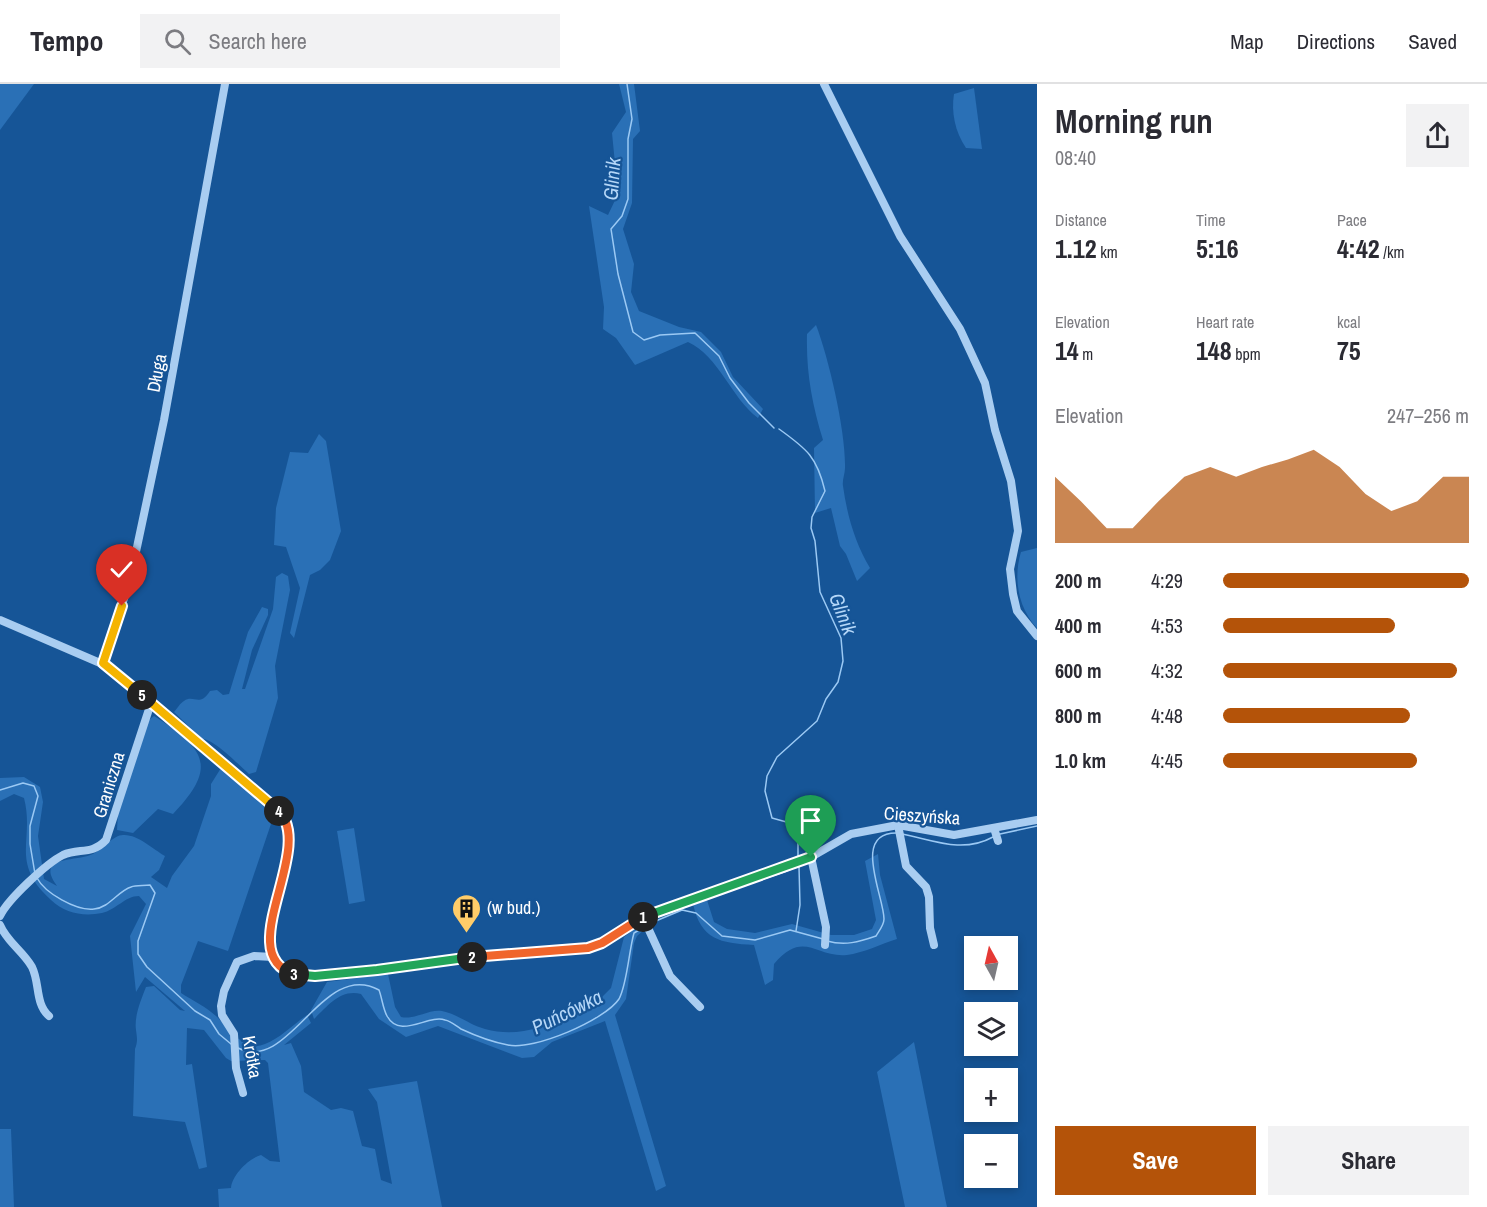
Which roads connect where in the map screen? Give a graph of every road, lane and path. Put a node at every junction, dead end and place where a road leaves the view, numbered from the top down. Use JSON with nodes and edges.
{"nodes":[{"id":1,"x":225,"y":84,"type":"edge"},
{"id":2,"x":824,"y":84,"type":"edge"},
{"id":3,"x":0,"y":620,"type":"edge"},
{"id":4,"x":1037,"y":636,"type":"edge"},
{"id":5,"x":103,"y":663,"type":"junction"},
{"id":6,"x":151,"y":704,"type":"junction"},
{"id":7,"x":1037,"y":820,"type":"edge"},
{"id":8,"x":899,"y":830,"type":"junction"},
{"id":9,"x":811,"y":857,"type":"junction"},
{"id":10,"x":0,"y":916,"type":"edge"},
{"id":11,"x":646,"y":923,"type":"junction"},
{"id":12,"x":0,"y":925,"type":"edge"},
{"id":13,"x":826,"y":941,"type":"dead end"},
{"id":14,"x":934,"y":945,"type":"dead end"},
{"id":15,"x":273,"y":957,"type":"junction"},
{"id":16,"x":700,"y":1007,"type":"dead end"},
{"id":17,"x":49,"y":1016,"type":"dead end"},
{"id":18,"x":243,"y":1093,"type":"dead end"}],
"edges":[{"from":1,"to":5,"type":"street","name":"Długa"},
{"from":2,"to":4,"type":"street"},
{"from":3,"to":5,"type":"street"},
{"from":5,"to":6,"type":"street"},
{"from":6,"to":10,"type":"street","name":"Graniczna"},
{"from":6,"to":15,"type":"street"},
{"from":7,"to":8,"type":"street","name":"Cieszyńska"},
{"from":8,"to":9,"type":"street","name":"Cieszyńska"},
{"from":8,"to":14,"type":"street"},
{"from":9,"to":11,"type":"street","name":"Cieszyńska"},
{"from":9,"to":13,"type":"street"},
{"from":11,"to":15,"type":"street","name":"Cieszyńska"},
{"from":11,"to":16,"type":"street"},
{"from":12,"to":17,"type":"street"},
{"from":15,"to":18,"type":"street","name":"Krótka"}]}
